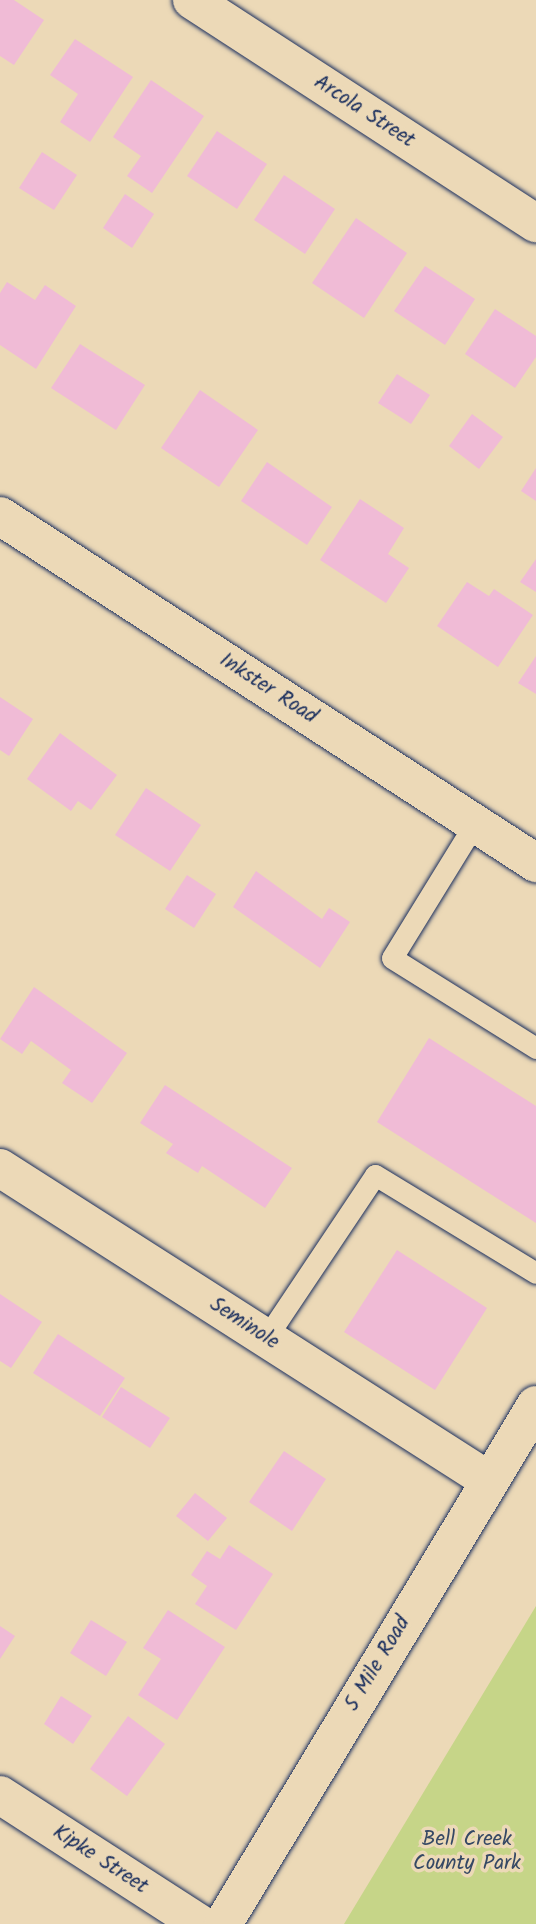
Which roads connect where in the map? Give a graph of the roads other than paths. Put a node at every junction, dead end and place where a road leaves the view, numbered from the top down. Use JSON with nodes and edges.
{"nodes":[{"id":1,"x":192,"y":0,"type":"edge"},
{"id":2,"x":536,"y":223,"type":"edge"},
{"id":3,"x":0,"y":516,"type":"edge"},
{"id":4,"x":475,"y":823,"type":"junction"},
{"id":5,"x":536,"y":863,"type":"edge"},
{"id":6,"x":536,"y":1048,"type":"edge"},
{"id":7,"x":0,"y":1168,"type":"edge"},
{"id":8,"x":536,"y":1273,"type":"edge"},
{"id":9,"x":266,"y":1338,"type":"junction"},
{"id":10,"x":536,"y":1405,"type":"edge"},
{"id":11,"x":488,"y":1480,"type":"junction"},
{"id":12,"x":0,"y":1795,"type":"edge"},
{"id":13,"x":200,"y":1924,"type":"edge"},
{"id":14,"x":223,"y":1924,"type":"edge"}],
"edges":[{"from":1,"to":2,"type":"main road","name":"Arcola Street"},
{"from":3,"to":4,"type":"main road","name":"Inkster Road"},
{"from":4,"to":5,"type":"main road","name":"Inkster Road"},
{"from":4,"to":6,"type":"lane"},
{"from":7,"to":9,"type":"main road","name":"Seminole"},
{"from":8,"to":9,"type":"lane"},
{"from":9,"to":11,"type":"main road","name":"Seminole"},
{"from":10,"to":11,"type":"main road","name":"5 Mile Road"},
{"from":11,"to":14,"type":"main road","name":"5 Mile Road"},
{"from":12,"to":13,"type":"main road","name":"Kipke Street"}]}
